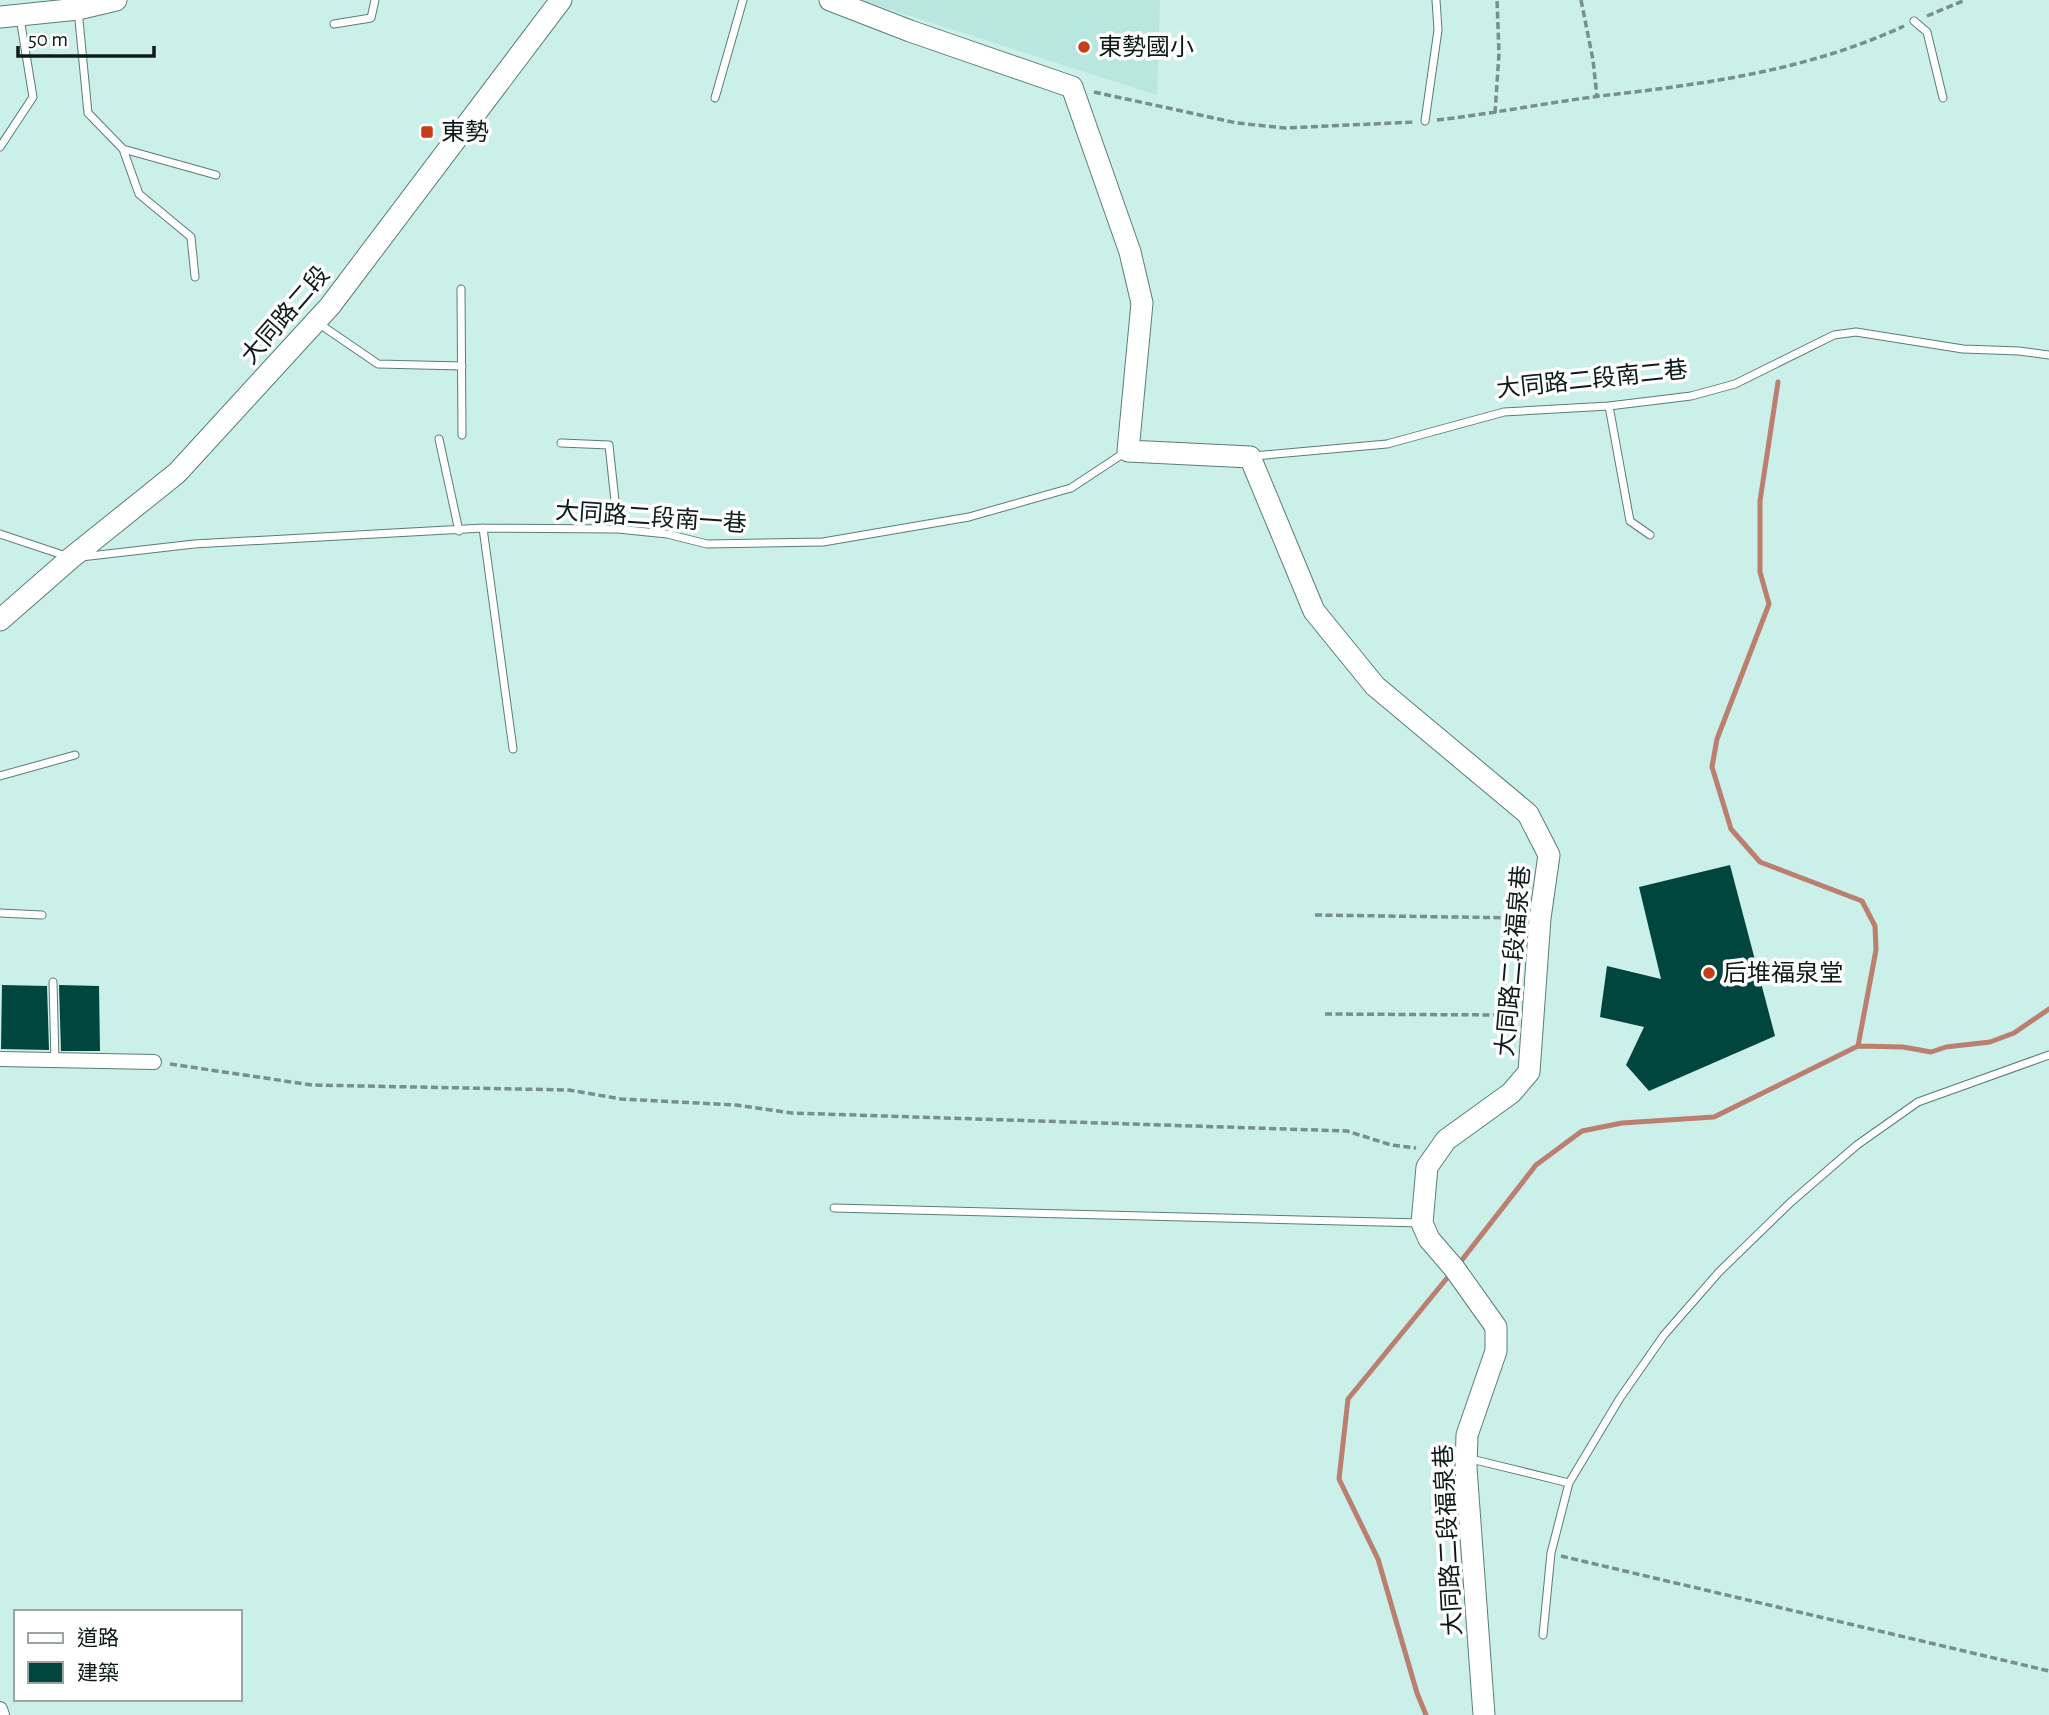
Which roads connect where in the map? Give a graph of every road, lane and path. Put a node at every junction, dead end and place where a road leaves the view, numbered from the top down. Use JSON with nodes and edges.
{"nodes":[{"id":1,"x":116,"y":0,"type":"edge"},
{"id":2,"x":375,"y":0,"type":"edge"},
{"id":3,"x":561,"y":0,"type":"edge"},
{"id":4,"x":743,"y":0,"type":"edge"},
{"id":5,"x":830,"y":0,"type":"edge"},
{"id":6,"x":1436,"y":0,"type":"edge"},
{"id":7,"x":1497,"y":0,"type":"edge"},
{"id":8,"x":1581,"y":0,"type":"edge"},
{"id":9,"x":1965,"y":0,"type":"edge"},
{"id":10,"x":78,"y":9,"type":"junction"},
{"id":11,"x":10,"y":17,"type":"edge"},
{"id":12,"x":1914,"y":22,"type":"junction"},
{"id":13,"x":334,"y":24,"type":"dead end"},
{"id":14,"x":1072,"y":87,"type":"junction"},
{"id":15,"x":1597,"y":97,"type":"junction"},
{"id":16,"x":1943,"y":98,"type":"dead end"},
{"id":17,"x":715,"y":99,"type":"dead end"},
{"id":18,"x":1495,"y":113,"type":"junction"},
{"id":19,"x":1425,"y":121,"type":"junction"},
{"id":20,"x":0,"y":147,"type":"edge"},
{"id":21,"x":122,"y":149,"type":"junction"},
{"id":22,"x":216,"y":176,"type":"dead end"},
{"id":23,"x":195,"y":277,"type":"dead end"},
{"id":24,"x":461,"y":289,"type":"dead end"},
{"id":25,"x":316,"y":322,"type":"junction"},
{"id":26,"x":2049,"y":355,"type":"edge"},
{"id":27,"x":462,"y":366,"type":"junction"},
{"id":28,"x":1609,"y":406,"type":"junction"},
{"id":29,"x":462,"y":435,"type":"dead end"},
{"id":30,"x":439,"y":439,"type":"dead end"},
{"id":31,"x":561,"y":443,"type":"dead end"},
{"id":32,"x":1128,"y":451,"type":"junction"},
{"id":33,"x":1250,"y":457,"type":"junction"},
{"id":34,"x":483,"y":527,"type":"junction"},
{"id":35,"x":618,"y":529,"type":"junction"},
{"id":36,"x":459,"y":531,"type":"junction"},
{"id":37,"x":0,"y":534,"type":"edge"},
{"id":38,"x":1650,"y":535,"type":"dead end"},
{"id":39,"x":71,"y":558,"type":"junction"},
{"id":40,"x":0,"y":620,"type":"edge"},
{"id":41,"x":513,"y":749,"type":"dead end"},
{"id":42,"x":75,"y":755,"type":"dead end"},
{"id":43,"x":0,"y":776,"type":"edge"},
{"id":44,"x":0,"y":913,"type":"edge"},
{"id":45,"x":42,"y":915,"type":"dead end"},
{"id":46,"x":1315,"y":915,"type":"dead end"},
{"id":47,"x":1541,"y":918,"type":"junction"},
{"id":48,"x":53,"y":982,"type":"dead end"},
{"id":49,"x":1535,"y":1004,"type":"junction"},
{"id":50,"x":1325,"y":1014,"type":"dead end"},
{"id":51,"x":2049,"y":1055,"type":"edge"},
{"id":52,"x":0,"y":1059,"type":"edge"},
{"id":53,"x":55,"y":1059,"type":"junction"},
{"id":54,"x":154,"y":1062,"type":"joint"},
{"id":55,"x":1438,"y":1151,"type":"junction"},
{"id":56,"x":834,"y":1208,"type":"dead end"},
{"id":57,"x":1422,"y":1223,"type":"junction"},
{"id":58,"x":1466,"y":1458,"type":"junction"},
{"id":59,"x":1569,"y":1483,"type":"junction"},
{"id":60,"x":1551,"y":1553,"type":"junction"},
{"id":61,"x":1543,"y":1635,"type":"dead end"},
{"id":62,"x":2049,"y":1671,"type":"edge"},
{"id":63,"x":0,"y":1709,"type":"edge"},
{"id":64,"x":2,"y":1715,"type":"edge"},
{"id":65,"x":1484,"y":1715,"type":"edge"}],
"edges":[{"from":1,"to":10,"type":"street"},
{"from":2,"to":13,"type":"lane"},
{"from":3,"to":25,"type":"street","name":"大同路二段"},
{"from":4,"to":17,"type":"lane"},
{"from":5,"to":14,"type":"street"},
{"from":6,"to":19,"type":"lane"},
{"from":7,"to":18,"type":"path"},
{"from":8,"to":15,"type":"path"},
{"from":9,"to":12,"type":"path"},
{"from":10,"to":11,"type":"street"},
{"from":10,"to":21,"type":"lane"},
{"from":11,"to":20,"type":"lane"},
{"from":12,"to":15,"type":"path"},
{"from":12,"to":16,"type":"lane"},
{"from":14,"to":19,"type":"path"},
{"from":14,"to":32,"type":"street"},
{"from":15,"to":18,"type":"path"},
{"from":18,"to":19,"type":"path"},
{"from":21,"to":22,"type":"lane"},
{"from":21,"to":23,"type":"lane"},
{"from":24,"to":27,"type":"lane"},
{"from":25,"to":27,"type":"lane"},
{"from":25,"to":39,"type":"street","name":"大同路二段"},
{"from":26,"to":28,"type":"lane","name":"大同路二段南二巷"},
{"from":27,"to":29,"type":"lane"},
{"from":28,"to":33,"type":"lane","name":"大同路二段南二巷"},
{"from":28,"to":38,"type":"lane"},
{"from":30,"to":36,"type":"lane"},
{"from":31,"to":35,"type":"lane"},
{"from":32,"to":33,"type":"street","name":"大同路二段南二巷"},
{"from":32,"to":35,"type":"lane","name":"大同路二段南一巷"},
{"from":33,"to":47,"type":"street","name":"大同路二段福泉巷"},
{"from":34,"to":35,"type":"lane","name":"大同路二段南一巷"},
{"from":34,"to":36,"type":"lane","name":"大同路二段南一巷"},
{"from":34,"to":41,"type":"lane"},
{"from":36,"to":39,"type":"lane","name":"大同路二段南一巷"},
{"from":37,"to":39,"type":"lane"},
{"from":39,"to":40,"type":"street","name":"大同路二段"},
{"from":42,"to":43,"type":"lane"},
{"from":44,"to":45,"type":"lane"},
{"from":46,"to":47,"type":"path"},
{"from":47,"to":49,"type":"street","name":"大同路二段福泉巷"},
{"from":48,"to":53,"type":"lane"},
{"from":49,"to":50,"type":"path"},
{"from":49,"to":55,"type":"street","name":"大同路二段福泉巷"},
{"from":51,"to":59,"type":"lane"},
{"from":52,"to":53,"type":"street"},
{"from":53,"to":54,"type":"street"},
{"from":54,"to":55,"type":"path"},
{"from":55,"to":57,"type":"street","name":"大同路二段福泉巷"},
{"from":56,"to":57,"type":"lane"},
{"from":57,"to":58,"type":"street","name":"大同路二段福泉巷"},
{"from":58,"to":59,"type":"lane"},
{"from":58,"to":65,"type":"street","name":"大同路二段福泉巷"},
{"from":59,"to":60,"type":"lane"},
{"from":60,"to":61,"type":"lane"},
{"from":60,"to":62,"type":"path"},
{"from":63,"to":64,"type":"street"}]}
